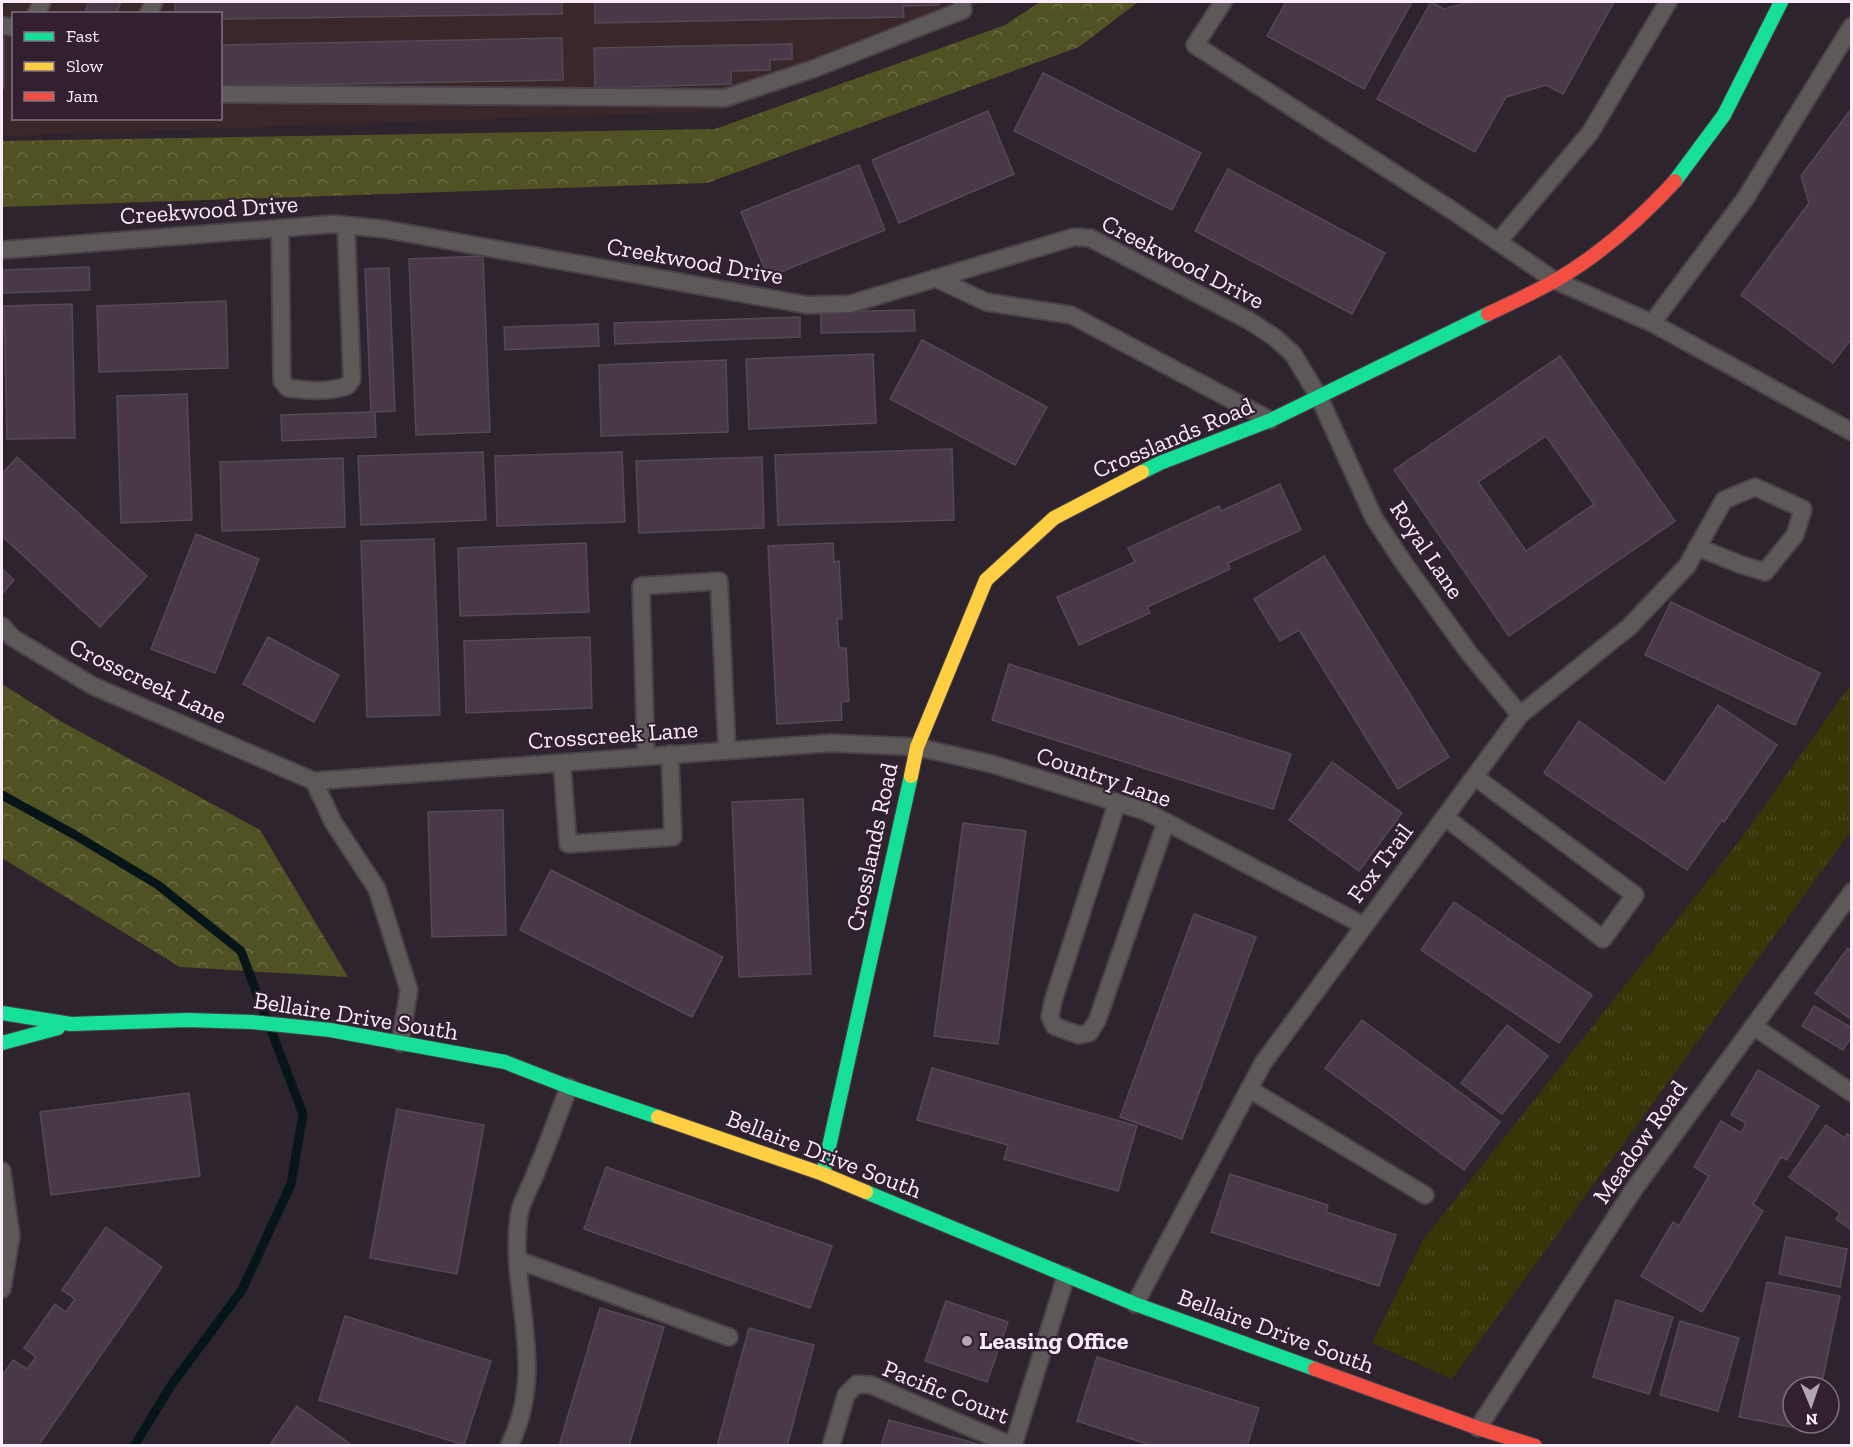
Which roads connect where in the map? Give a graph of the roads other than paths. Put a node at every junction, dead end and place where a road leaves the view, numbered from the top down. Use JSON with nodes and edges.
{"nodes":[{"id":1,"x":962,"y":2,"type":"edge"},
{"id":2,"x":1223,"y":2,"type":"edge"},
{"id":3,"x":1668,"y":2,"type":"edge"},
{"id":4,"x":1781,"y":2,"type":"edge"},
{"id":5,"x":1851,"y":26,"type":"edge"},
{"id":6,"x":222,"y":94,"type":"edge"},
{"id":7,"x":346,"y":226,"type":"junction"},
{"id":8,"x":280,"y":229,"type":"junction"},
{"id":9,"x":1498,"y":242,"type":"junction"},
{"id":10,"x":2,"y":250,"type":"edge"},
{"id":11,"x":935,"y":278,"type":"junction"},
{"id":12,"x":1554,"y":280,"type":"junction"},
{"id":13,"x":1652,"y":322,"type":"junction"},
{"id":14,"x":1319,"y":397,"type":"junction"},
{"id":15,"x":1271,"y":420,"type":"junction"},
{"id":16,"x":1851,"y":432,"type":"edge"},
{"id":17,"x":1697,"y":547,"type":"junction"},
{"id":18,"x":2,"y":626,"type":"edge"},
{"id":19,"x":1520,"y":715,"type":"junction"},
{"id":20,"x":916,"y":747,"type":"junction"},
{"id":21,"x":727,"y":750,"type":"junction"},
{"id":22,"x":670,"y":754,"type":"junction"},
{"id":23,"x":646,"y":756,"type":"junction"},
{"id":24,"x":562,"y":763,"type":"junction"},
{"id":25,"x":1475,"y":777,"type":"junction"},
{"id":26,"x":314,"y":781,"type":"junction"},
{"id":27,"x":1117,"y":803,"type":"junction"},
{"id":28,"x":1445,"y":817,"type":"junction"},
{"id":29,"x":1166,"y":822,"type":"junction"},
{"id":30,"x":1851,"y":892,"type":"edge"},
{"id":31,"x":1363,"y":925,"type":"junction"},
{"id":32,"x":2,"y":1013,"type":"edge"},
{"id":33,"x":71,"y":1024,"type":"junction"},
{"id":34,"x":1753,"y":1026,"type":"junction"},
{"id":35,"x":2,"y":1043,"type":"edge"},
{"id":36,"x":400,"y":1043,"type":"junction"},
{"id":37,"x":569,"y":1087,"type":"junction"},
{"id":38,"x":1249,"y":1089,"type":"junction"},
{"id":39,"x":1851,"y":1093,"type":"edge"},
{"id":40,"x":2,"y":1171,"type":"edge"},
{"id":41,"x":824,"y":1174,"type":"junction"},
{"id":42,"x":1425,"y":1195,"type":"dead end"},
{"id":43,"x":518,"y":1260,"type":"junction"},
{"id":44,"x":1066,"y":1276,"type":"junction"},
{"id":45,"x":2,"y":1289,"type":"edge"},
{"id":46,"x":1135,"y":1304,"type":"junction"},
{"id":47,"x":729,"y":1337,"type":"dead end"},
{"id":48,"x":1478,"y":1428,"type":"junction"},
{"id":49,"x":1013,"y":1445,"type":"edge"},
{"id":50,"x":509,"y":1446,"type":"edge"},
{"id":51,"x":831,"y":1446,"type":"edge"},
{"id":52,"x":1535,"y":1446,"type":"edge"}],
"edges":[{"from":1,"to":6,"type":"lane"},
{"from":2,"to":9,"type":"lane"},
{"from":3,"to":9,"type":"lane"},
{"from":4,"to":12,"type":"street","name":"Crosslands Road"},
{"from":5,"to":13,"type":"lane"},
{"from":7,"to":8,"type":"lane","name":"Creekwood Drive"},
{"from":7,"to":8,"type":"lane"},
{"from":7,"to":11,"type":"lane","name":"Creekwood Drive"},
{"from":8,"to":10,"type":"lane","name":"Creekwood Drive"},
{"from":9,"to":12,"type":"lane"},
{"from":11,"to":14,"type":"lane","name":"Creekwood Drive"},
{"from":11,"to":15,"type":"lane"},
{"from":12,"to":13,"type":"lane"},
{"from":12,"to":14,"type":"street","name":"Crosslands Road"},
{"from":13,"to":16,"type":"lane"},
{"from":14,"to":15,"type":"street","name":"Crosslands Road"},
{"from":14,"to":19,"type":"lane","name":"Royal Lane"},
{"from":15,"to":20,"type":"street","name":"Crosslands Road"},
{"from":17,"to":17,"type":"lane","name":"Fox Trail"},
{"from":17,"to":19,"type":"lane","name":"Fox Trail"},
{"from":18,"to":26,"type":"lane","name":"Crosscreek Lane"},
{"from":19,"to":25,"type":"lane","name":"Fox Trail"},
{"from":20,"to":21,"type":"lane","name":"Crosscreek Lane"},
{"from":20,"to":27,"type":"lane","name":"Country Lane"},
{"from":20,"to":41,"type":"street","name":"Crosslands Road"},
{"from":21,"to":22,"type":"lane","name":"Crosscreek Lane"},
{"from":21,"to":23,"type":"lane"},
{"from":22,"to":23,"type":"lane","name":"Crosscreek Lane"},
{"from":22,"to":24,"type":"lane"},
{"from":23,"to":24,"type":"lane","name":"Crosscreek Lane"},
{"from":24,"to":26,"type":"lane","name":"Crosscreek Lane"},
{"from":25,"to":28,"type":"lane","name":"Fox Trail"},
{"from":25,"to":28,"type":"lane"},
{"from":26,"to":36,"type":"lane"},
{"from":27,"to":29,"type":"lane","name":"Country Lane"},
{"from":27,"to":29,"type":"lane"},
{"from":28,"to":31,"type":"lane","name":"Fox Trail"},
{"from":29,"to":31,"type":"lane","name":"Country Lane"},
{"from":30,"to":34,"type":"lane","name":"Meadow Road"},
{"from":31,"to":38,"type":"lane","name":"Fox Trail"},
{"from":32,"to":33,"type":"street","name":"Bellaire Drive South"},
{"from":33,"to":35,"type":"street","name":"Bellaire Drive South"},
{"from":33,"to":36,"type":"street","name":"Bellaire Drive South"},
{"from":34,"to":39,"type":"lane"},
{"from":34,"to":48,"type":"lane","name":"Meadow Road"},
{"from":36,"to":37,"type":"street","name":"Bellaire Drive South"},
{"from":37,"to":41,"type":"street","name":"Bellaire Drive South"},
{"from":37,"to":43,"type":"lane"},
{"from":38,"to":42,"type":"lane"},
{"from":38,"to":46,"type":"lane","name":"Fox Trail"},
{"from":40,"to":45,"type":"lane"},
{"from":41,"to":44,"type":"street","name":"Bellaire Drive South"},
{"from":43,"to":47,"type":"lane"},
{"from":43,"to":50,"type":"lane"},
{"from":44,"to":46,"type":"street","name":"Bellaire Drive South"},
{"from":44,"to":49,"type":"lane"},
{"from":46,"to":48,"type":"street","name":"Bellaire Drive South"},
{"from":48,"to":52,"type":"street","name":"Bellaire Drive South"},
{"from":49,"to":51,"type":"lane","name":"Pacific Court"}]}
